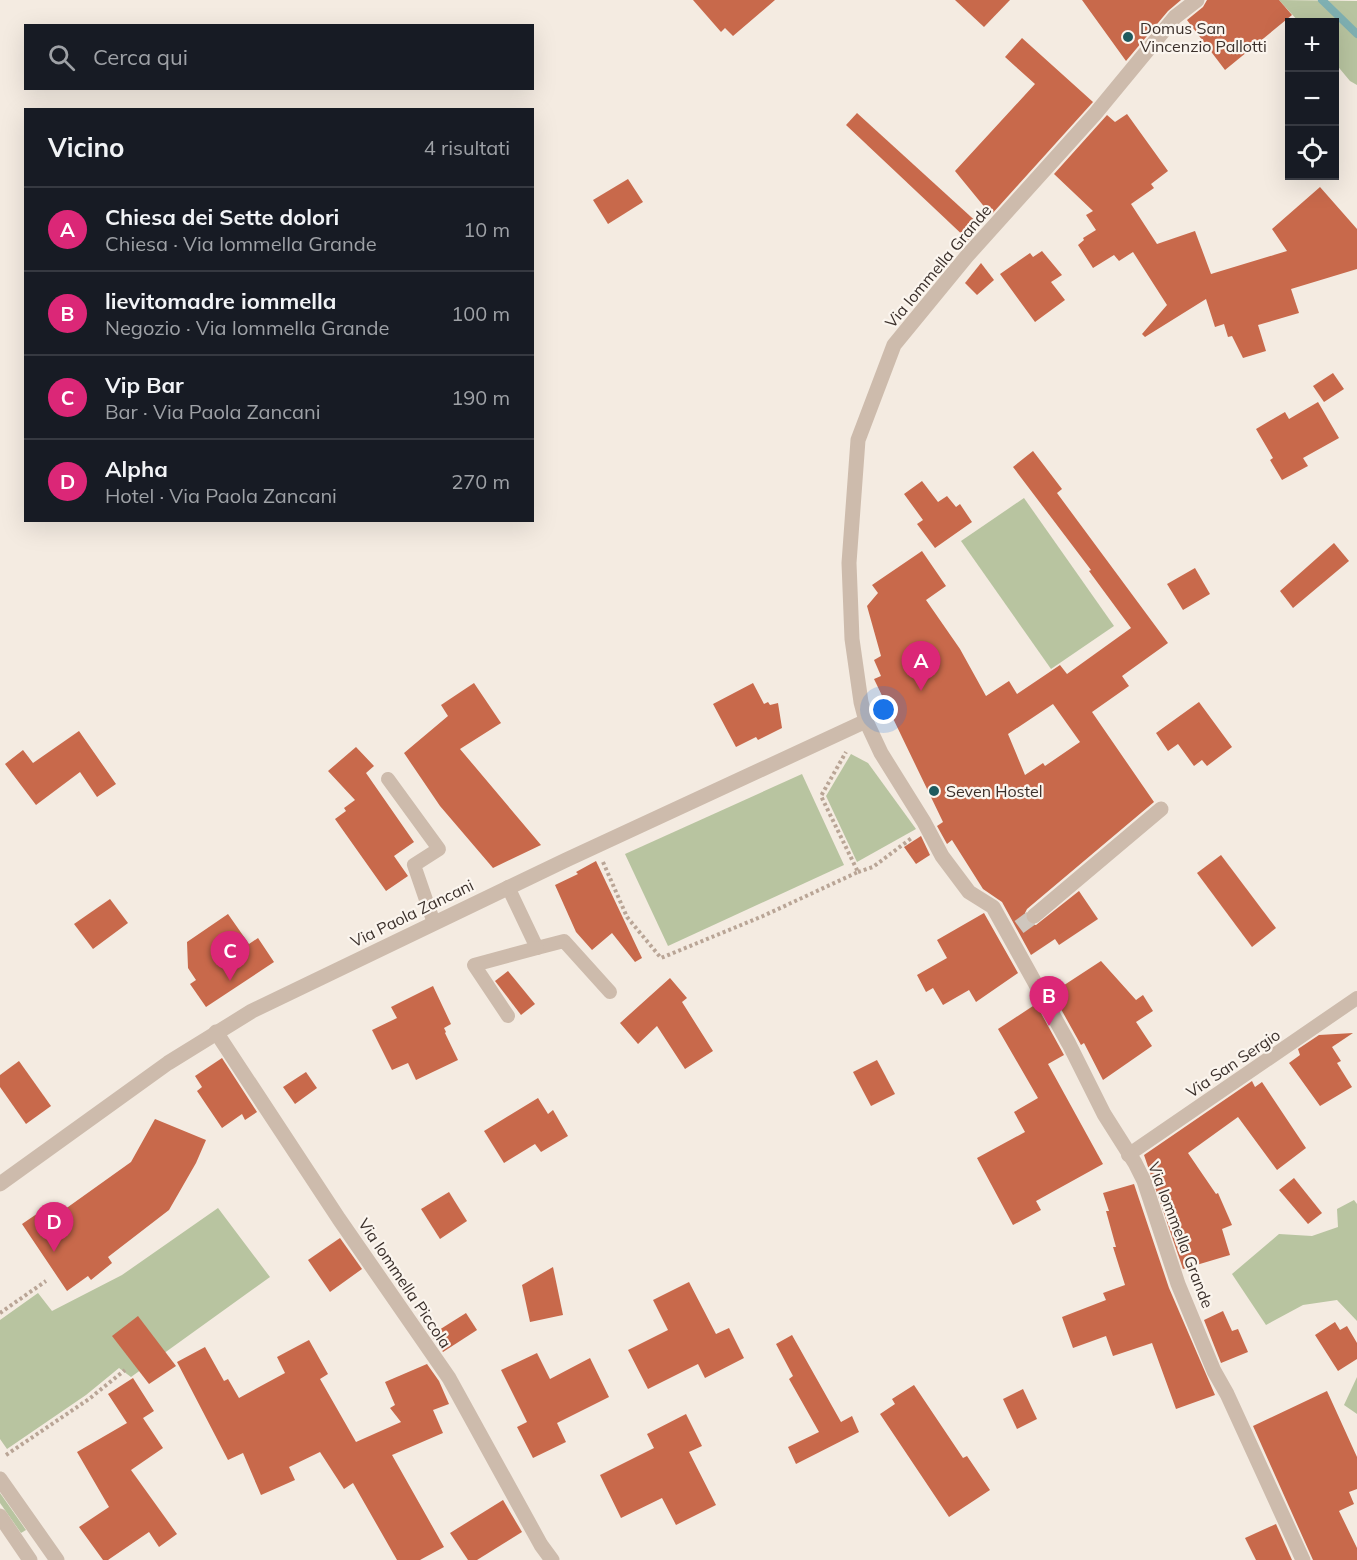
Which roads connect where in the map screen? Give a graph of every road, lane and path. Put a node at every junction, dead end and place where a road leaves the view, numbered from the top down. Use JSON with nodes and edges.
{"nodes":[{"id":1,"x":1197,"y":0,"type":"edge"},
{"id":2,"x":866,"y":721,"type":"junction"},
{"id":3,"x":847,"y":750,"type":"dead end"},
{"id":4,"x":388,"y":779,"type":"dead end"},
{"id":5,"x":1161,"y":810,"type":"dead end"},
{"id":6,"x":920,"y":832,"type":"dead end"},
{"id":7,"x":600,"y":856,"type":"dead end"},
{"id":8,"x":858,"y":872,"type":"junction"},
{"id":9,"x":508,"y":887,"type":"junction"},
{"id":10,"x":1034,"y":916,"type":"tunnel mouth"},
{"id":11,"x":434,"y":923,"type":"junction"},
{"id":12,"x":537,"y":948,"type":"junction"},
{"id":13,"x":610,"y":992,"type":"dead end"},
{"id":14,"x":1357,"y":998,"type":"edge"},
{"id":15,"x":508,"y":1016,"type":"dead end"},
{"id":16,"x":216,"y":1032,"type":"junction"},
{"id":17,"x":1128,"y":1155,"type":"junction"},
{"id":18,"x":0,"y":1184,"type":"edge"},
{"id":19,"x":46,"y":1281,"type":"dead end"},
{"id":20,"x":0,"y":1313,"type":"edge"},
{"id":21,"x":125,"y":1370,"type":"dead end"},
{"id":22,"x":6,"y":1455,"type":"dead end"},
{"id":23,"x":0,"y":1479,"type":"edge"},
{"id":24,"x":0,"y":1516,"type":"edge"},
{"id":25,"x":30,"y":1560,"type":"edge"},
{"id":26,"x":57,"y":1560,"type":"edge"},
{"id":27,"x":552,"y":1560,"type":"edge"},
{"id":28,"x":1303,"y":1560,"type":"edge"}],
"edges":[{"from":1,"to":2,"type":"street","name":"Via Iommella Grande"},
{"from":2,"to":9,"type":"street","name":"Via Paola Zancani"},
{"from":2,"to":17,"type":"street","name":"Via Iommella Grande"},
{"from":3,"to":8,"type":"path"},
{"from":4,"to":11,"type":"lane"},
{"from":5,"to":10,"type":"street"},
{"from":6,"to":8,"type":"path"},
{"from":7,"to":8,"type":"path"},
{"from":9,"to":11,"type":"street","name":"Via Paola Zancani"},
{"from":9,"to":12,"type":"lane"},
{"from":11,"to":16,"type":"street","name":"Via Paola Zancani"},
{"from":12,"to":13,"type":"lane"},
{"from":12,"to":15,"type":"lane"},
{"from":14,"to":17,"type":"lane","name":"Via San Sergio"},
{"from":16,"to":18,"type":"street","name":"Via Paola Zancani"},
{"from":16,"to":27,"type":"street","name":"Via Iommella Piccola"},
{"from":17,"to":28,"type":"street","name":"Via Iommella Grande"},
{"from":19,"to":20,"type":"path"},
{"from":21,"to":22,"type":"path"},
{"from":23,"to":26,"type":"street"},
{"from":24,"to":25,"type":"street"}]}
